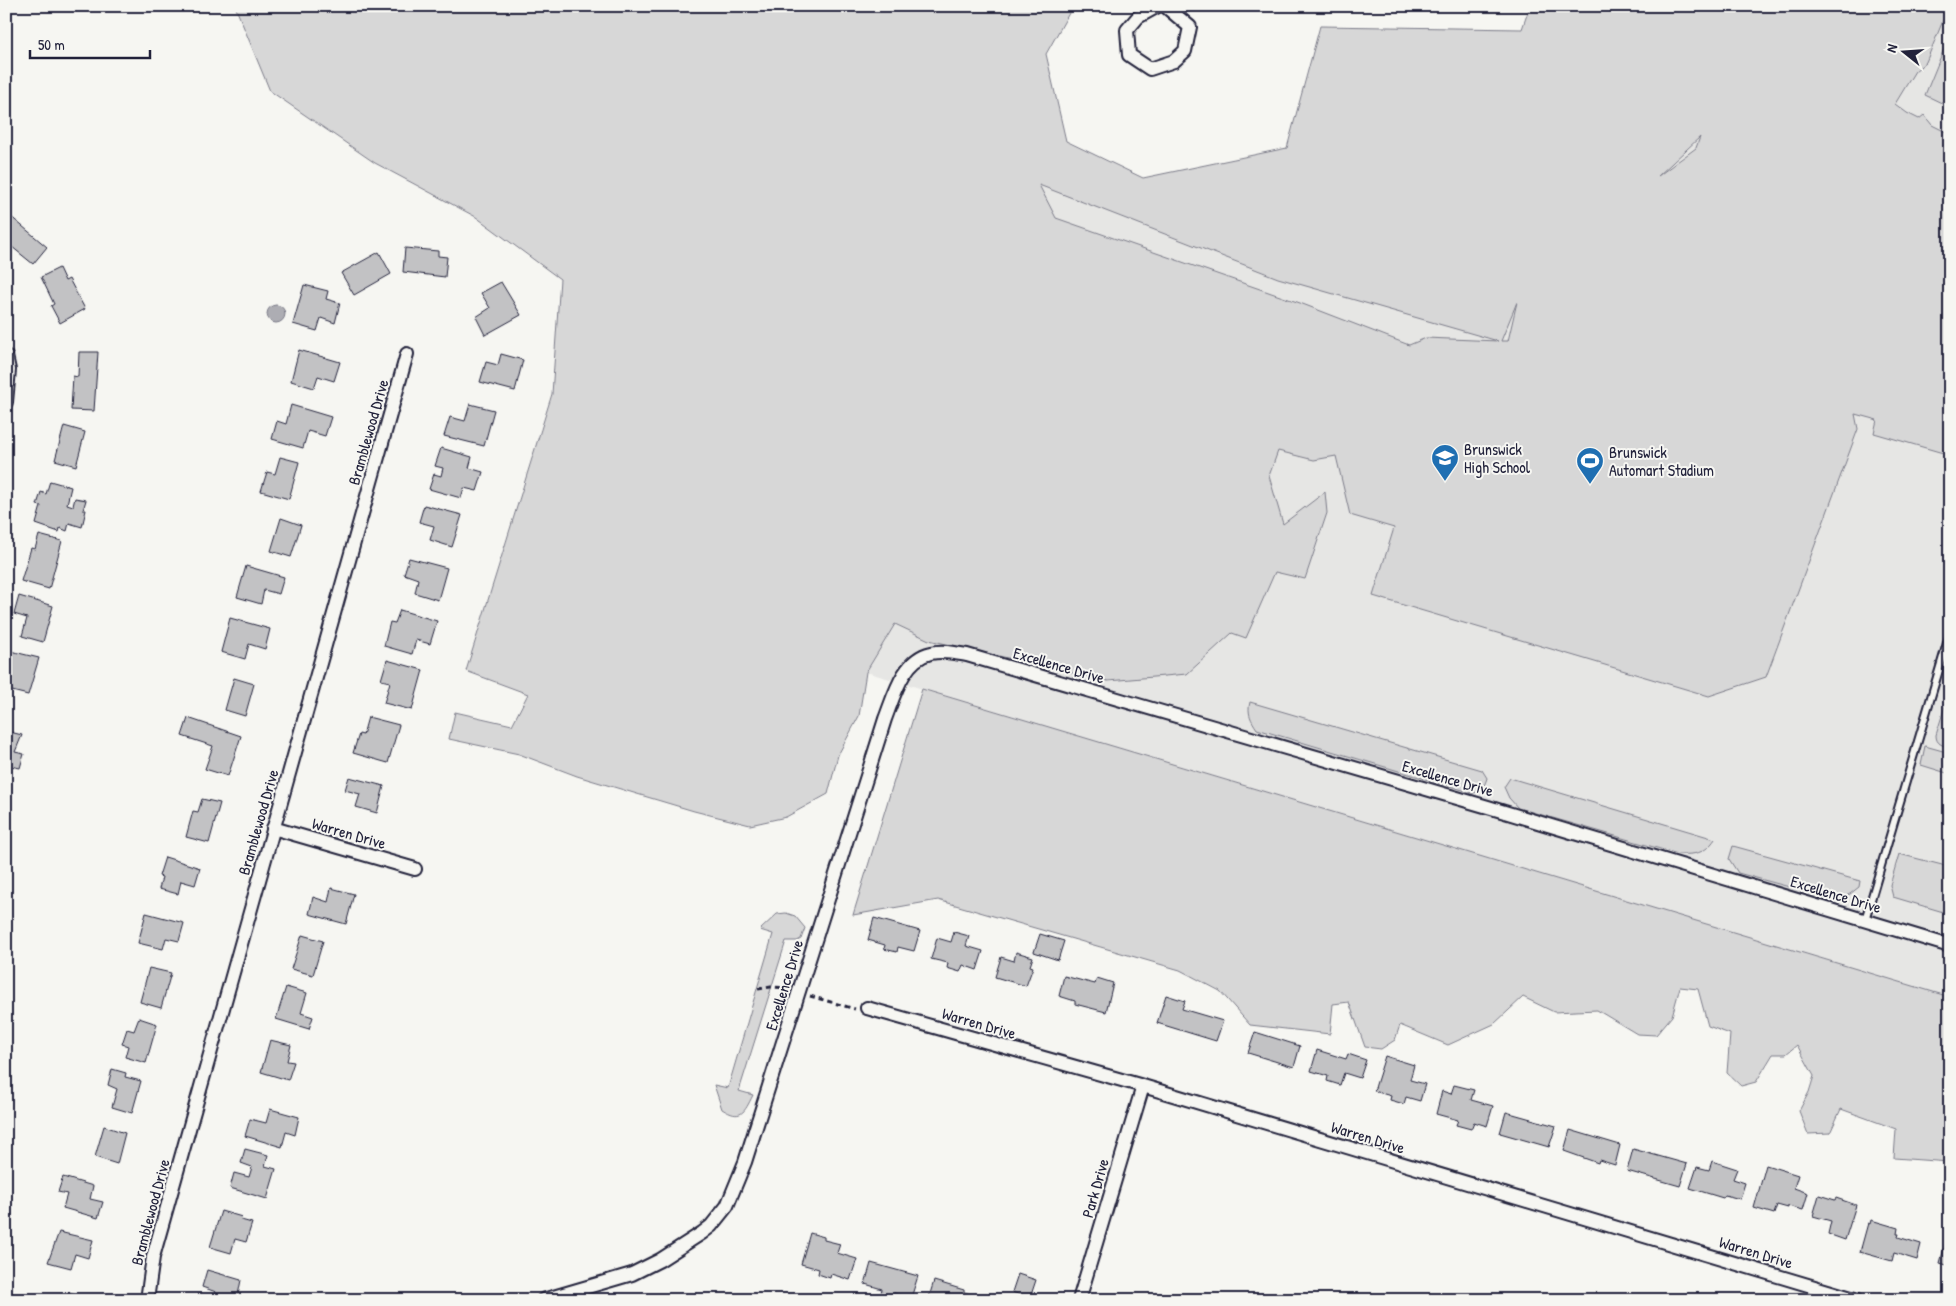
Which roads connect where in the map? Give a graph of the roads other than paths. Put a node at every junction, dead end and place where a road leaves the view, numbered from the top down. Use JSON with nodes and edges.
{"nodes":[{"id":1,"x":1158,"y":6,"type":"edge"},
{"id":2,"x":1165,"y":6,"type":"edge"},
{"id":3,"x":408,"y":354,"type":"dead end"},
{"id":4,"x":6,"y":356,"type":"edge"},
{"id":5,"x":6,"y":402,"type":"edge"},
{"id":6,"x":1950,"y":633,"type":"edge"},
{"id":7,"x":273,"y":828,"type":"junction"},
{"id":8,"x":416,"y":869,"type":"dead end"},
{"id":9,"x":1865,"y":920,"type":"junction"},
{"id":10,"x":1950,"y":946,"type":"edge"},
{"id":11,"x":868,"y":1008,"type":"dead end"},
{"id":12,"x":1143,"y":1086,"type":"junction"},
{"id":13,"x":147,"y":1300,"type":"edge"},
{"id":14,"x":543,"y":1300,"type":"edge"},
{"id":15,"x":1079,"y":1300,"type":"edge"},
{"id":16,"x":1858,"y":1300,"type":"edge"}],
"edges":[{"from":1,"to":2,"type":"street"},
{"from":3,"to":7,"type":"street","name":"Bramblewood Drive"},
{"from":4,"to":5,"type":"street"},
{"from":6,"to":9,"type":"lane"},
{"from":7,"to":8,"type":"street","name":"Warren Drive"},
{"from":7,"to":13,"type":"street","name":"Bramblewood Drive"},
{"from":9,"to":10,"type":"street","name":"Excellence Drive"},
{"from":9,"to":14,"type":"street","name":"Excellence Drive"},
{"from":11,"to":12,"type":"street","name":"Warren Drive"},
{"from":12,"to":15,"type":"street","name":"Park Drive"},
{"from":12,"to":16,"type":"street","name":"Warren Drive"}]}
